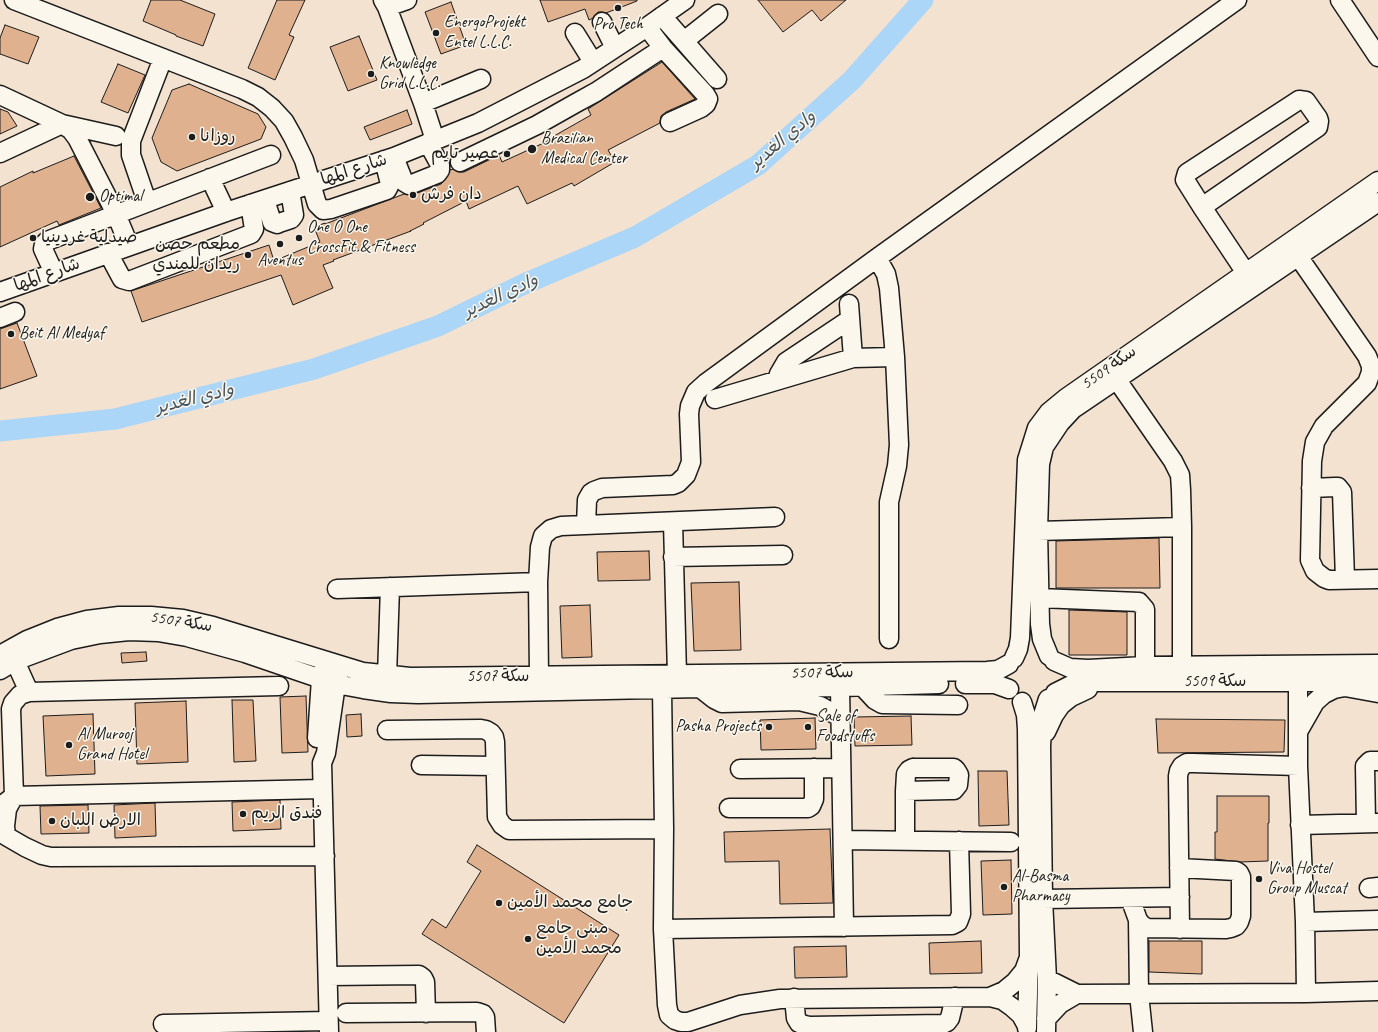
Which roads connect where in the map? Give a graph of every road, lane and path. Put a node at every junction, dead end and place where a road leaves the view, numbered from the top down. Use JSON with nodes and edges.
{"nodes":[{"id":1,"x":14,"y":0,"type":"edge"},
{"id":2,"x":407,"y":0,"type":"edge"},
{"id":3,"x":685,"y":0,"type":"edge"},
{"id":4,"x":1238,"y":0,"type":"edge"},
{"id":5,"x":1340,"y":0,"type":"edge"},
{"id":6,"x":385,"y":4,"type":"edge"},
{"id":7,"x":718,"y":14,"type":"dead end"},
{"id":8,"x":662,"y":16,"type":"junction"},
{"id":9,"x":602,"y":22,"type":"dead end"},
{"id":10,"x":646,"y":27,"type":"junction"},
{"id":11,"x":575,"y":33,"type":"dead end"},
{"id":12,"x":684,"y":41,"type":"junction"},
{"id":13,"x":615,"y":48,"type":"junction"},
{"id":14,"x":663,"y":48,"type":"junction"},
{"id":15,"x":1378,"y":56,"type":"edge"},
{"id":16,"x":163,"y":58,"type":"junction"},
{"id":17,"x":588,"y":66,"type":"junction"},
{"id":18,"x":717,"y":78,"type":"dead end"},
{"id":19,"x":481,"y":79,"type":"dead end"},
{"id":20,"x":563,"y":80,"type":"junction"},
{"id":21,"x":596,"y":92,"type":"junction"},
{"id":22,"x":0,"y":95,"type":"edge"},
{"id":23,"x":523,"y":100,"type":"junction"},
{"id":24,"x":423,"y":103,"type":"junction"},
{"id":25,"x":576,"y":103,"type":"junction"},
{"id":26,"x":670,"y":122,"type":"dead end"},
{"id":27,"x":478,"y":123,"type":"junction"},
{"id":28,"x":62,"y":124,"type":"junction"},
{"id":29,"x":537,"y":125,"type":"junction"},
{"id":30,"x":116,"y":136,"type":"dead end"},
{"id":31,"x":432,"y":141,"type":"junction"},
{"id":32,"x":494,"y":146,"type":"junction"},
{"id":33,"x":0,"y":153,"type":"edge"},
{"id":34,"x":271,"y":155,"type":"dead end"},
{"id":35,"x":389,"y":158,"type":"junction"},
{"id":36,"x":460,"y":162,"type":"dead end"},
{"id":37,"x":210,"y":178,"type":"junction"},
{"id":38,"x":1378,"y":181,"type":"edge"},
{"id":39,"x":311,"y":184,"type":"junction"},
{"id":40,"x":290,"y":191,"type":"junction"},
{"id":41,"x":146,"y":202,"type":"junction"},
{"id":42,"x":258,"y":202,"type":"junction"},
{"id":43,"x":1378,"y":202,"type":"edge"},
{"id":44,"x":1202,"y":207,"type":"junction"},
{"id":45,"x":226,"y":212,"type":"junction"},
{"id":46,"x":116,"y":214,"type":"junction"},
{"id":47,"x":129,"y":246,"type":"junction"},
{"id":48,"x":1293,"y":250,"type":"junction"},
{"id":49,"x":108,"y":253,"type":"junction"},
{"id":50,"x":878,"y":258,"type":"junction"},
{"id":51,"x":1246,"y":273,"type":"junction"},
{"id":52,"x":54,"y":274,"type":"junction"},
{"id":53,"x":0,"y":292,"type":"edge"},
{"id":54,"x":895,"y":357,"type":"junction"},
{"id":55,"x":853,"y":358,"type":"junction"},
{"id":56,"x":729,"y":367,"type":"junction"},
{"id":57,"x":778,"y":380,"type":"junction"},
{"id":58,"x":1117,"y":380,"type":"junction"},
{"id":59,"x":738,"y":392,"type":"junction"},
{"id":60,"x":715,"y":399,"type":"dead end"},
{"id":61,"x":1311,"y":488,"type":"junction"},
{"id":62,"x":775,"y":517,"type":"dead end"},
{"id":63,"x":673,"y":522,"type":"junction"},
{"id":64,"x":586,"y":525,"type":"junction"},
{"id":65,"x":1182,"y":527,"type":"junction"},
{"id":66,"x":1038,"y":531,"type":"junction"},
{"id":67,"x":783,"y":555,"type":"dead end"},
{"id":68,"x":673,"y":557,"type":"junction"},
{"id":69,"x":1346,"y":579,"type":"junction"},
{"id":70,"x":1378,"y":579,"type":"edge"},
{"id":71,"x":538,"y":582,"type":"junction"},
{"id":72,"x":390,"y":586,"type":"junction"},
{"id":73,"x":337,"y":589,"type":"dead end"},
{"id":74,"x":1039,"y":598,"type":"junction"},
{"id":75,"x":890,"y":639,"type":"dead end"},
{"id":76,"x":1052,"y":659,"type":"junction"},
{"id":77,"x":1011,"y":661,"type":"junction"},
{"id":78,"x":5,"y":662,"type":"edge"},
{"id":79,"x":333,"y":663,"type":"junction"},
{"id":80,"x":1378,"y":664,"type":"edge"},
{"id":81,"x":1144,"y":666,"type":"junction"},
{"id":82,"x":1182,"y":666,"type":"junction"},
{"id":83,"x":677,"y":675,"type":"junction"},
{"id":84,"x":387,"y":676,"type":"junction"},
{"id":85,"x":539,"y":677,"type":"junction"},
{"id":86,"x":1378,"y":680,"type":"edge"},
{"id":87,"x":1112,"y":681,"type":"junction"},
{"id":88,"x":329,"y":682,"type":"junction"},
{"id":89,"x":1298,"y":682,"type":"junction"},
{"id":90,"x":1356,"y":684,"type":"junction"},
{"id":91,"x":279,"y":686,"type":"dead end"},
{"id":92,"x":862,"y":686,"type":"junction"},
{"id":93,"x":840,"y":687,"type":"junction"},
{"id":94,"x":700,"y":688,"type":"junction"},
{"id":95,"x":662,"y":689,"type":"junction"},
{"id":96,"x":1009,"y":689,"type":"junction"},
{"id":97,"x":29,"y":692,"type":"junction"},
{"id":98,"x":1378,"y":693,"type":"edge"},
{"id":99,"x":1051,"y":696,"type":"junction"},
{"id":100,"x":1022,"y":702,"type":"junction"},
{"id":101,"x":958,"y":705,"type":"dead end"},
{"id":102,"x":840,"y":717,"type":"junction"},
{"id":103,"x":387,"y":730,"type":"dead end"},
{"id":104,"x":1298,"y":731,"type":"junction"},
{"id":105,"x":1041,"y":746,"type":"junction"},
{"id":106,"x":1378,"y":761,"type":"edge"},
{"id":107,"x":422,"y":765,"type":"dead end"},
{"id":108,"x":495,"y":766,"type":"junction"},
{"id":109,"x":1298,"y":766,"type":"junction"},
{"id":110,"x":814,"y":768,"type":"junction"},
{"id":111,"x":841,"y":768,"type":"junction"},
{"id":112,"x":740,"y":769,"type":"dead end"},
{"id":113,"x":322,"y":789,"type":"junction"},
{"id":114,"x":906,"y":791,"type":"dead end"},
{"id":115,"x":7,"y":802,"type":"edge"},
{"id":116,"x":729,"y":808,"type":"dead end"},
{"id":117,"x":1372,"y":823,"type":"edge"},
{"id":118,"x":1300,"y":825,"type":"junction"},
{"id":119,"x":664,"y":829,"type":"junction"},
{"id":120,"x":843,"y":840,"type":"junction"},
{"id":121,"x":905,"y":840,"type":"junction"},
{"id":122,"x":959,"y":841,"type":"junction"},
{"id":123,"x":1011,"y":842,"type":"dead end"},
{"id":124,"x":324,"y":856,"type":"junction"},
{"id":125,"x":1179,"y":868,"type":"junction"},
{"id":126,"x":1180,"y":897,"type":"junction"},
{"id":127,"x":1130,"y":898,"type":"junction"},
{"id":128,"x":1043,"y":899,"type":"junction"},
{"id":129,"x":1138,"y":920,"type":"junction"},
{"id":130,"x":1378,"y":920,"type":"edge"},
{"id":131,"x":1305,"y":922,"type":"junction"},
{"id":132,"x":844,"y":927,"type":"junction"},
{"id":133,"x":663,"y":929,"type":"junction"},
{"id":134,"x":1180,"y":929,"type":"junction"},
{"id":135,"x":1029,"y":957,"type":"junction"},
{"id":136,"x":328,"y":976,"type":"junction"},
{"id":137,"x":1047,"y":979,"type":"junction"},
{"id":138,"x":1378,"y":991,"type":"edge"},
{"id":139,"x":1306,"y":993,"type":"junction"},
{"id":140,"x":1077,"y":994,"type":"junction"},
{"id":141,"x":1140,"y":994,"type":"junction"},
{"id":142,"x":955,"y":997,"type":"junction"},
{"id":143,"x":990,"y":997,"type":"junction"},
{"id":144,"x":794,"y":998,"type":"junction"},
{"id":145,"x":346,"y":1013,"type":"dead end"},
{"id":146,"x":426,"y":1013,"type":"junction"},
{"id":147,"x":163,"y":1024,"type":"dead end"},
{"id":148,"x":329,"y":1026,"type":"edge"},
{"id":149,"x":1046,"y":1026,"type":"edge"},
{"id":150,"x":684,"y":1027,"type":"edge"},
{"id":151,"x":1027,"y":1029,"type":"edge"},
{"id":152,"x":486,"y":1032,"type":"edge"},
{"id":153,"x":1143,"y":1032,"type":"edge"}],
"edges":[{"from":1,"to":16,"type":"street"},
{"from":2,"to":6,"type":"street"},
{"from":3,"to":8,"type":"street","name":"شارع المها"},
{"from":4,"to":50,"type":"street"},
{"from":5,"to":15,"type":"street"},
{"from":6,"to":24,"type":"street"},
{"from":7,"to":12,"type":"street"},
{"from":8,"to":10,"type":"street","name":"شارع المها"},
{"from":8,"to":12,"type":"street"},
{"from":9,"to":13,"type":"street"},
{"from":10,"to":13,"type":"street","name":"شارع المها"},
{"from":10,"to":14,"type":"street"},
{"from":11,"to":17,"type":"street"},
{"from":12,"to":18,"type":"street"},
{"from":13,"to":17,"type":"street","name":"شارع المها"},
{"from":14,"to":21,"type":"street"},
{"from":14,"to":26,"type":"street"},
{"from":16,"to":39,"type":"street"},
{"from":16,"to":41,"type":"street"},
{"from":17,"to":20,"type":"street","name":"شارع المها"},
{"from":17,"to":21,"type":"street"},
{"from":19,"to":24,"type":"street"},
{"from":20,"to":23,"type":"street","name":"شارع المها"},
{"from":20,"to":25,"type":"street"},
{"from":21,"to":25,"type":"street"},
{"from":22,"to":28,"type":"street"},
{"from":23,"to":27,"type":"street","name":"شارع المها"},
{"from":23,"to":29,"type":"street"},
{"from":24,"to":31,"type":"street"},
{"from":25,"to":29,"type":"street"},
{"from":27,"to":31,"type":"street","name":"شارع المها"},
{"from":27,"to":32,"type":"street"},
{"from":28,"to":30,"type":"street"},
{"from":28,"to":33,"type":"street"},
{"from":28,"to":46,"type":"street"},
{"from":29,"to":32,"type":"street"},
{"from":31,"to":35,"type":"street","name":"شارع المها"},
{"from":31,"to":35,"type":"street"},
{"from":32,"to":36,"type":"street"},
{"from":34,"to":37,"type":"street"},
{"from":35,"to":39,"type":"street","name":"شارع المها"},
{"from":35,"to":39,"type":"street"},
{"from":37,"to":41,"type":"street"},
{"from":37,"to":45,"type":"street"},
{"from":38,"to":48,"type":"street","name":"سكة 5509"},
{"from":39,"to":40,"type":"street","name":"شارع المها"},
{"from":40,"to":42,"type":"street","name":"شارع المها"},
{"from":40,"to":42,"type":"street"},
{"from":41,"to":46,"type":"street"},
{"from":42,"to":45,"type":"street","name":"شارع المها"},
{"from":42,"to":49,"type":"street"},
{"from":43,"to":48,"type":"street","name":"سكة 5509"},
{"from":44,"to":44,"type":"street"},
{"from":44,"to":51,"type":"street"},
{"from":45,"to":47,"type":"street","name":"شارع المها"},
{"from":46,"to":47,"type":"street"},
{"from":46,"to":52,"type":"street"},
{"from":47,"to":49,"type":"street","name":"شارع المها"},
{"from":48,"to":51,"type":"street","name":"سكة 5509"},
{"from":48,"to":58,"type":"street","name":"سكة 5509"},
{"from":48,"to":61,"type":"street"},
{"from":49,"to":52,"type":"street","name":"شارع المها"},
{"from":50,"to":54,"type":"street"},
{"from":50,"to":56,"type":"street"},
{"from":51,"to":77,"type":"street","name":"سكة 5509"},
{"from":52,"to":53,"type":"street","name":"شارع المها"},
{"from":54,"to":55,"type":"street"},
{"from":54,"to":75,"type":"street"},
{"from":55,"to":57,"type":"street"},
{"from":55,"to":57,"type":"street"},
{"from":56,"to":59,"type":"street"},
{"from":56,"to":64,"type":"street"},
{"from":57,"to":59,"type":"street"},
{"from":58,"to":65,"type":"street"},
{"from":58,"to":66,"type":"street","name":"سكة 5509"},
{"from":59,"to":60,"type":"street"},
{"from":61,"to":69,"type":"street"},
{"from":61,"to":69,"type":"street"},
{"from":62,"to":63,"type":"street"},
{"from":63,"to":64,"type":"street"},
{"from":63,"to":68,"type":"street"},
{"from":64,"to":71,"type":"street"},
{"from":65,"to":66,"type":"street"},
{"from":65,"to":82,"type":"street"},
{"from":66,"to":74,"type":"street","name":"سكة 5509"},
{"from":67,"to":68,"type":"street"},
{"from":68,"to":83,"type":"street"},
{"from":69,"to":70,"type":"street"},
{"from":71,"to":72,"type":"street"},
{"from":71,"to":85,"type":"street"},
{"from":72,"to":73,"type":"street"},
{"from":72,"to":84,"type":"street"},
{"from":74,"to":76,"type":"street","name":"سكة 5509"},
{"from":74,"to":81,"type":"street"},
{"from":76,"to":77,"type":"street"},
{"from":76,"to":81,"type":"street","name":"سكة 5509"},
{"from":76,"to":99,"type":"street"},
{"from":77,"to":83,"type":"street","name":"سكة 5507"},
{"from":77,"to":96,"type":"street"},
{"from":78,"to":79,"type":"street","name":"سكة 5507"},
{"from":78,"to":88,"type":"street","name":"سكة 5507"},
{"from":78,"to":97,"type":"street"},
{"from":79,"to":84,"type":"street","name":"سكة 5507"},
{"from":79,"to":88,"type":"street"},
{"from":80,"to":82,"type":"street","name":"سكة 5509"},
{"from":81,"to":82,"type":"street","name":"سكة 5509"},
{"from":83,"to":85,"type":"street","name":"سكة 5507"},
{"from":84,"to":85,"type":"street","name":"سكة 5507"},
{"from":86,"to":90,"type":"street","name":"سكة 5509"},
{"from":87,"to":89,"type":"street","name":"سكة 5509"},
{"from":87,"to":99,"type":"street","name":"سكة 5509"},
{"from":87,"to":105,"type":"street"},
{"from":88,"to":95,"type":"street","name":"سكة 5507"},
{"from":88,"to":113,"type":"street"},
{"from":89,"to":90,"type":"street","name":"سكة 5509"},
{"from":89,"to":104,"type":"street"},
{"from":90,"to":98,"type":"street"},
{"from":90,"to":104,"type":"street"},
{"from":91,"to":97,"type":"street"},
{"from":92,"to":93,"type":"street","name":"سكة 5507"},
{"from":92,"to":96,"type":"street","name":"سكة 5507"},
{"from":92,"to":101,"type":"street"},
{"from":93,"to":94,"type":"street","name":"سكة 5507"},
{"from":93,"to":102,"type":"street"},
{"from":94,"to":95,"type":"street","name":"سكة 5507"},
{"from":94,"to":102,"type":"street"},
{"from":95,"to":119,"type":"street"},
{"from":96,"to":100,"type":"street"},
{"from":97,"to":115,"type":"street"},
{"from":99,"to":100,"type":"street"},
{"from":99,"to":105,"type":"street"},
{"from":100,"to":135,"type":"street"},
{"from":102,"to":111,"type":"street"},
{"from":103,"to":108,"type":"street"},
{"from":104,"to":109,"type":"street"},
{"from":105,"to":128,"type":"street"},
{"from":106,"to":117,"type":"street"},
{"from":107,"to":108,"type":"street"},
{"from":108,"to":119,"type":"street"},
{"from":109,"to":118,"type":"street"},
{"from":109,"to":125,"type":"street"},
{"from":110,"to":111,"type":"street"},
{"from":110,"to":112,"type":"street"},
{"from":110,"to":116,"type":"street"},
{"from":111,"to":120,"type":"street"},
{"from":113,"to":115,"type":"street"},
{"from":113,"to":124,"type":"street"},
{"from":114,"to":121,"type":"street"},
{"from":115,"to":124,"type":"street"},
{"from":117,"to":118,"type":"street"},
{"from":118,"to":131,"type":"street"},
{"from":119,"to":133,"type":"street"},
{"from":120,"to":121,"type":"street"},
{"from":120,"to":132,"type":"street"},
{"from":121,"to":122,"type":"street"},
{"from":122,"to":123,"type":"street"},
{"from":122,"to":132,"type":"street"},
{"from":124,"to":136,"type":"street"},
{"from":125,"to":126,"type":"street"},
{"from":125,"to":134,"type":"street"},
{"from":126,"to":127,"type":"street"},
{"from":126,"to":134,"type":"street"},
{"from":127,"to":128,"type":"street"},
{"from":127,"to":129,"type":"street"},
{"from":128,"to":137,"type":"street"},
{"from":129,"to":134,"type":"street"},
{"from":129,"to":141,"type":"street"},
{"from":130,"to":131,"type":"street"},
{"from":131,"to":139,"type":"street"},
{"from":132,"to":133,"type":"street"},
{"from":133,"to":150,"type":"street"},
{"from":135,"to":143,"type":"street"},
{"from":135,"to":151,"type":"street"},
{"from":136,"to":146,"type":"street"},
{"from":136,"to":148,"type":"street"},
{"from":137,"to":140,"type":"street"},
{"from":137,"to":149,"type":"street"},
{"from":138,"to":139,"type":"street"},
{"from":139,"to":141,"type":"street"},
{"from":140,"to":141,"type":"street"},
{"from":140,"to":149,"type":"street"},
{"from":141,"to":153,"type":"street"},
{"from":142,"to":143,"type":"street"},
{"from":142,"to":144,"type":"street"},
{"from":142,"to":144,"type":"street"},
{"from":143,"to":151,"type":"street"},
{"from":144,"to":150,"type":"street"},
{"from":145,"to":146,"type":"street"},
{"from":146,"to":152,"type":"street"},
{"from":147,"to":148,"type":"street"}]}
